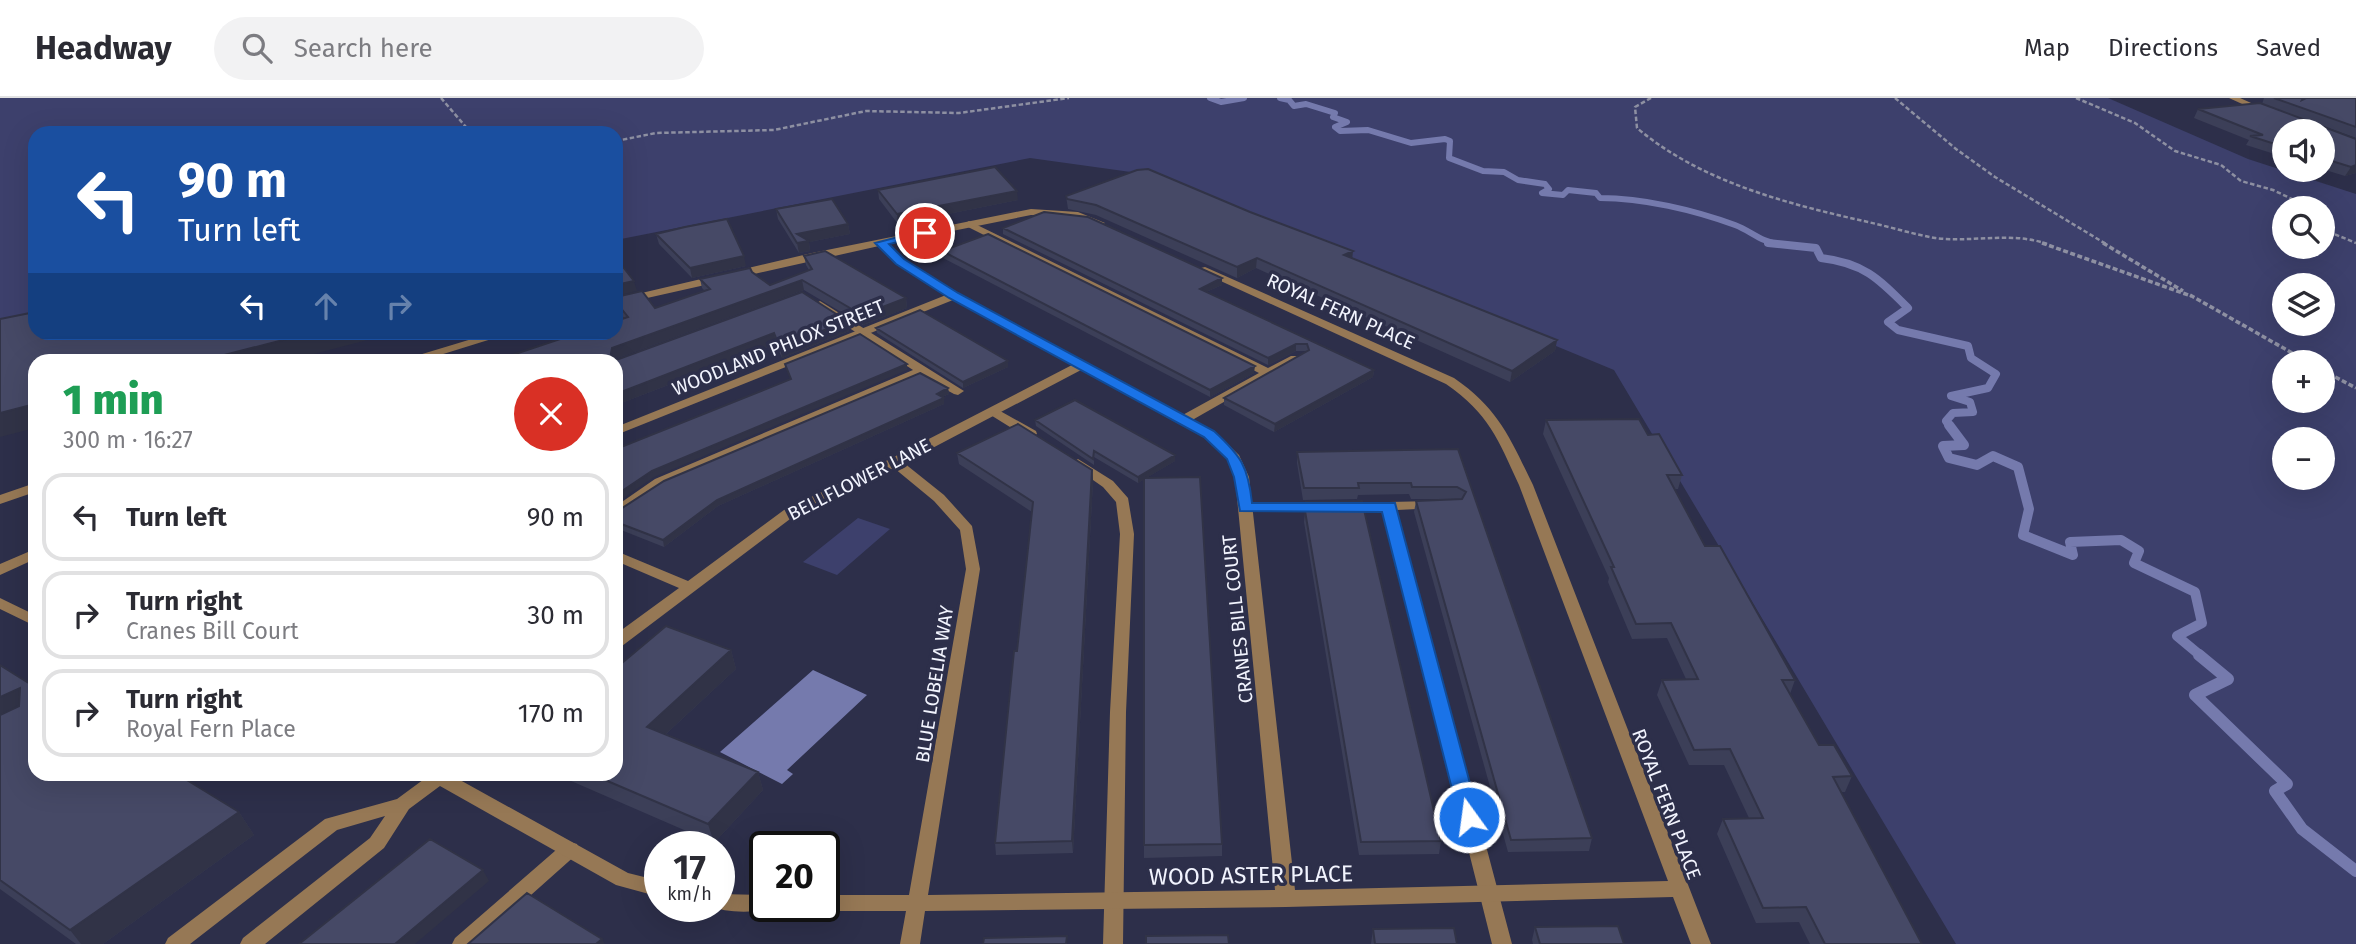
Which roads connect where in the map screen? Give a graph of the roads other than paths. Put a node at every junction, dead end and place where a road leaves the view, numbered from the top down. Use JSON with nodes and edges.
{"nodes":[{"id":1,"x":2233,"y":98,"type":"edge"},
{"id":2,"x":2277,"y":116,"type":"edge"},
{"id":3,"x":969,"y":224,"type":"junction"},
{"id":4,"x":1116,"y":230,"type":"edge"},
{"id":5,"x":881,"y":243,"type":"junction"},
{"id":6,"x":1190,"y":264,"type":"edge"},
{"id":7,"x":805,"y":295,"type":"edge"},
{"id":8,"x":954,"y":296,"type":"junction"},
{"id":9,"x":623,"y":300,"type":"edge"},
{"id":10,"x":864,"y":332,"type":"junction"},
{"id":11,"x":482,"y":340,"type":"edge"},
{"id":12,"x":434,"y":354,"type":"edge"},
{"id":13,"x":1301,"y":355,"type":"edge"},
{"id":14,"x":1083,"y":364,"type":"junction"},
{"id":15,"x":922,"y":371,"type":"junction"},
{"id":16,"x":1269,"y":373,"type":"junction"},
{"id":17,"x":958,"y":391,"type":"dead end"},
{"id":18,"x":993,"y":411,"type":"junction"},
{"id":19,"x":1183,"y":420,"type":"junction"},
{"id":20,"x":623,"y":428,"type":"edge"},
{"id":21,"x":1047,"y":444,"type":"edge"},
{"id":22,"x":1069,"y":458,"type":"edge"},
{"id":23,"x":895,"y":462,"type":"junction"},
{"id":24,"x":28,"y":489,"type":"edge"},
{"id":25,"x":0,"y":500,"type":"edge"},
{"id":26,"x":1442,"y":505,"type":"edge"},
{"id":27,"x":623,"y":507,"type":"edge"},
{"id":28,"x":1389,"y":507,"type":"junction"},
{"id":29,"x":1245,"y":508,"type":"junction"},
{"id":30,"x":28,"y":556,"type":"edge"},
{"id":31,"x":623,"y":559,"type":"edge"},
{"id":32,"x":0,"y":570,"type":"edge"},
{"id":33,"x":690,"y":587,"type":"junction"},
{"id":34,"x":0,"y":603,"type":"edge"},
{"id":35,"x":28,"y":617,"type":"edge"},
{"id":36,"x":623,"y":637,"type":"edge"},
{"id":37,"x":431,"y":781,"type":"edge"},
{"id":38,"x":449,"y":781,"type":"edge"},
{"id":39,"x":403,"y":804,"type":"junction"},
{"id":40,"x":570,"y":849,"type":"junction"},
{"id":41,"x":644,"y":885,"type":"edge"},
{"id":42,"x":1679,"y":889,"type":"junction"},
{"id":43,"x":1489,"y":894,"type":"junction"},
{"id":44,"x":1286,"y":899,"type":"junction"},
{"id":45,"x":1114,"y":902,"type":"junction"},
{"id":46,"x":840,"y":903,"type":"edge"},
{"id":47,"x":918,"y":904,"type":"junction"},
{"id":48,"x":175,"y":944,"type":"edge"},
{"id":49,"x":250,"y":944,"type":"edge"},
{"id":50,"x":462,"y":944,"type":"edge"},
{"id":51,"x":910,"y":944,"type":"edge"},
{"id":52,"x":1112,"y":944,"type":"edge"},
{"id":53,"x":1502,"y":944,"type":"edge"},
{"id":54,"x":1701,"y":944,"type":"edge"}],
"edges":[{"from":1,"to":2,"type":"street"},
{"from":3,"to":4,"type":"street"},
{"from":3,"to":5,"type":"street"},
{"from":3,"to":16,"type":"street"},
{"from":5,"to":8,"type":"street","name":"CRANES BILL COURT"},
{"from":5,"to":9,"type":"street"},
{"from":6,"to":42,"type":"street","name":"ROYAL FERN PLACE"},
{"from":7,"to":10,"type":"street"},
{"from":8,"to":10,"type":"street","name":"WOODLAND PHLOX STREET"},
{"from":8,"to":14,"type":"street","name":"CRANES BILL COURT"},
{"from":10,"to":15,"type":"street"},
{"from":10,"to":20,"type":"street","name":"WOODLAND PHLOX STREET"},
{"from":11,"to":12,"type":"street"},
{"from":13,"to":16,"type":"street"},
{"from":14,"to":18,"type":"street","name":"BELLFLOWER LANE"},
{"from":14,"to":19,"type":"street","name":"CRANES BILL COURT"},
{"from":15,"to":17,"type":"street"},
{"from":15,"to":27,"type":"street"},
{"from":16,"to":19,"type":"street"},
{"from":18,"to":21,"type":"street"},
{"from":18,"to":23,"type":"street","name":"BELLFLOWER LANE"},
{"from":19,"to":29,"type":"street","name":"CRANES BILL COURT"},
{"from":22,"to":45,"type":"street"},
{"from":23,"to":33,"type":"street","name":"BELLFLOWER LANE"},
{"from":23,"to":47,"type":"street","name":"BLUE LOBELIA WAY"},
{"from":24,"to":25,"type":"street"},
{"from":26,"to":28,"type":"street"},
{"from":28,"to":29,"type":"street"},
{"from":28,"to":43,"type":"street"},
{"from":29,"to":44,"type":"street","name":"CRANES BILL COURT"},
{"from":30,"to":32,"type":"street"},
{"from":31,"to":33,"type":"street"},
{"from":33,"to":36,"type":"street","name":"BELLFLOWER LANE"},
{"from":34,"to":35,"type":"street"},
{"from":37,"to":39,"type":"street"},
{"from":38,"to":40,"type":"street"},
{"from":39,"to":48,"type":"street"},
{"from":39,"to":49,"type":"street"},
{"from":40,"to":41,"type":"street"},
{"from":40,"to":50,"type":"street"},
{"from":42,"to":43,"type":"street","name":"WOOD ASTER PLACE"},
{"from":42,"to":54,"type":"street","name":"ROYAL FERN PLACE"},
{"from":43,"to":44,"type":"street","name":"WOOD ASTER PLACE"},
{"from":43,"to":53,"type":"street"},
{"from":44,"to":45,"type":"street","name":"WOOD ASTER PLACE"},
{"from":45,"to":47,"type":"street","name":"WOOD ASTER PLACE"},
{"from":45,"to":52,"type":"street"},
{"from":46,"to":47,"type":"street","name":"WOOD ASTER PLACE"},
{"from":47,"to":51,"type":"street","name":"BLUE LOBELIA WAY"}]}
